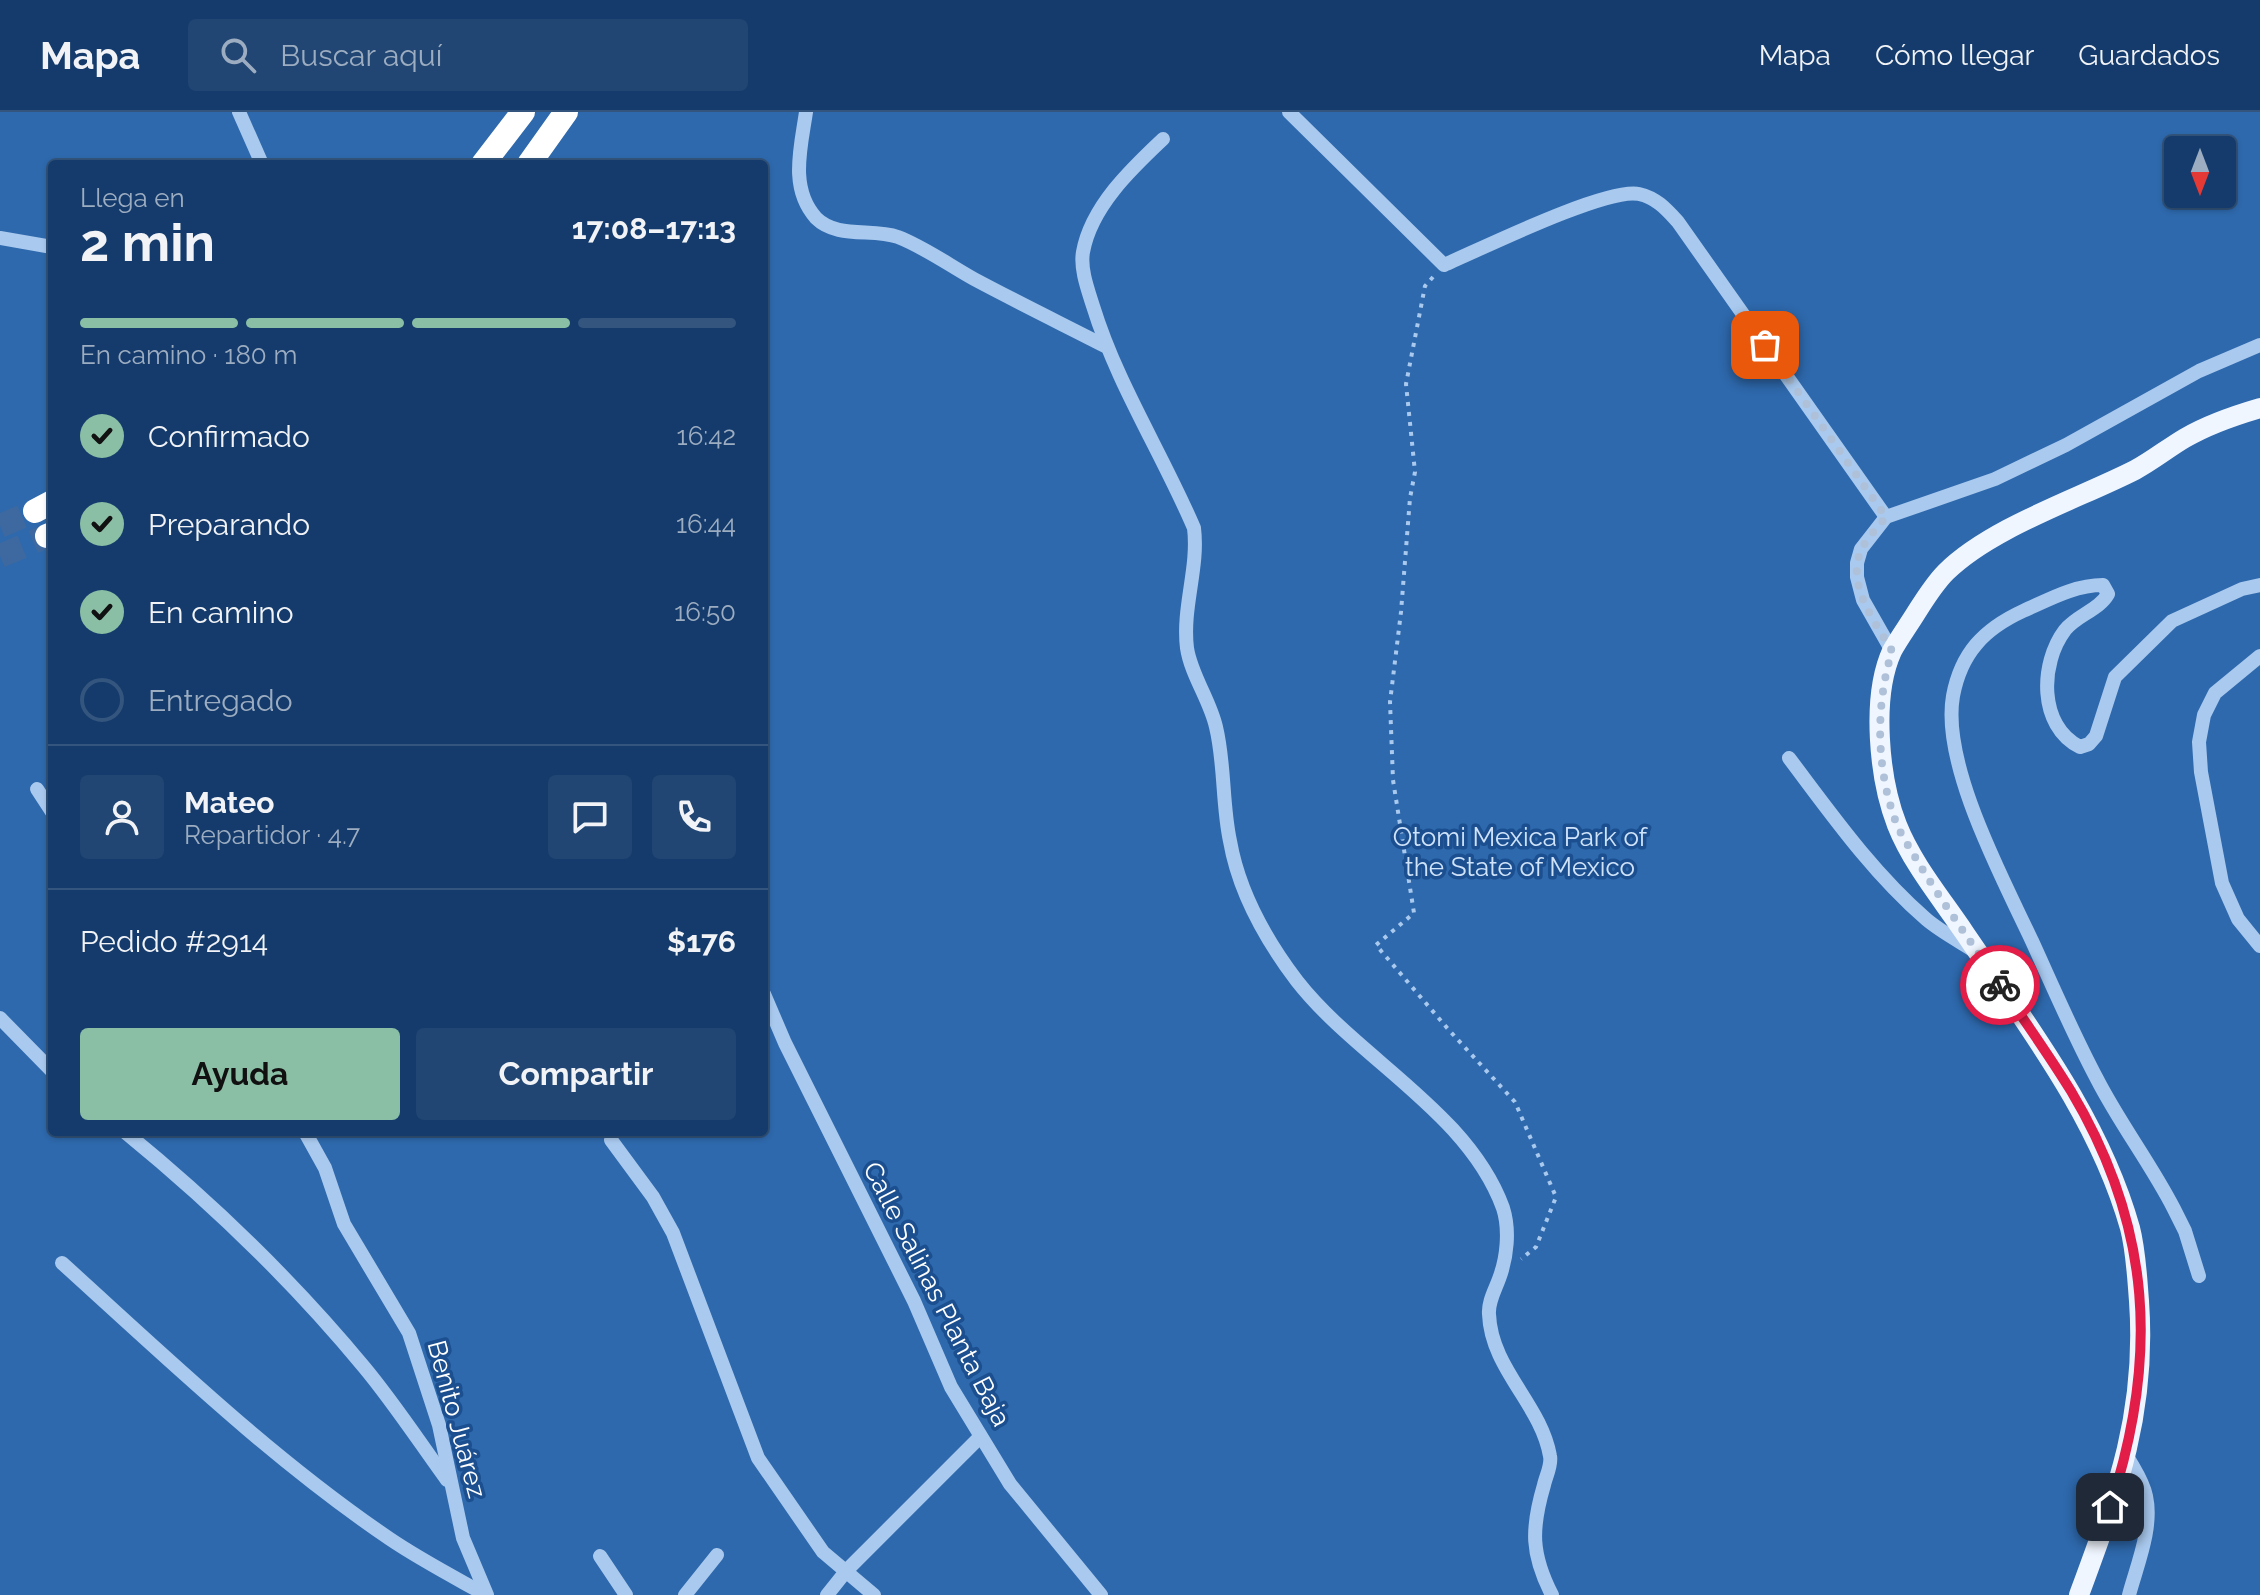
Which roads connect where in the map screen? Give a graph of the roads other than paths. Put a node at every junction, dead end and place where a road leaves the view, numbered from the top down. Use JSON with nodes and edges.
{"nodes":[{"id":1,"x":239,"y":112,"type":"edge"},
{"id":2,"x":523,"y":112,"type":"edge"},
{"id":3,"x":566,"y":112,"type":"edge"},
{"id":4,"x":806,"y":112,"type":"edge"},
{"id":5,"x":1289,"y":112,"type":"edge"},
{"id":6,"x":1163,"y":139,"type":"dead end"},
{"id":7,"x":260,"y":160,"type":"edge"},
{"id":8,"x":486,"y":160,"type":"edge"},
{"id":9,"x":532,"y":160,"type":"edge"},
{"id":10,"x":0,"y":238,"type":"edge"},
{"id":11,"x":48,"y":246,"type":"edge"},
{"id":12,"x":2260,"y":345,"type":"edge"},
{"id":13,"x":1105,"y":346,"type":"junction"},
{"id":14,"x":2260,"y":408,"type":"edge"},
{"id":15,"x":1886,"y":517,"type":"junction"},
{"id":16,"x":2260,"y":585,"type":"edge"},
{"id":17,"x":1892,"y":651,"type":"junction"},
{"id":18,"x":2260,"y":656,"type":"edge"},
{"id":19,"x":1789,"y":758,"type":"dead end"},
{"id":20,"x":37,"y":789,"type":"dead end"},
{"id":21,"x":48,"y":806,"type":"edge"},
{"id":22,"x":2260,"y":946,"type":"edge"},
{"id":23,"x":1980,"y":955,"type":"junction"},
{"id":24,"x":768,"y":1003,"type":"edge"},
{"id":25,"x":0,"y":1018,"type":"edge"},
{"id":26,"x":48,"y":1067,"type":"edge"},
{"id":27,"x":2097,"y":1081,"type":"junction"},
{"id":28,"x":2072,"y":1092,"type":"junction"},
{"id":29,"x":130,"y":1136,"type":"edge"},
{"id":30,"x":307,"y":1136,"type":"edge"},
{"id":31,"x":611,"y":1140,"type":"dead end"},
{"id":32,"x":62,"y":1263,"type":"dead end"},
{"id":33,"x":2199,"y":1276,"type":"dead end"},
{"id":34,"x":980,"y":1437,"type":"junction"},
{"id":35,"x":2127,"y":1456,"type":"junction"},
{"id":36,"x":452,"y":1487,"type":"junction"},
{"id":37,"x":717,"y":1555,"type":"dead end"},
{"id":38,"x":600,"y":1556,"type":"dead end"},
{"id":39,"x":847,"y":1570,"type":"junction"},
{"id":40,"x":486,"y":1595,"type":"edge"},
{"id":41,"x":626,"y":1595,"type":"edge"},
{"id":42,"x":685,"y":1595,"type":"edge"},
{"id":43,"x":827,"y":1595,"type":"edge"},
{"id":44,"x":874,"y":1595,"type":"edge"},
{"id":45,"x":1101,"y":1595,"type":"edge"},
{"id":46,"x":1552,"y":1595,"type":"edge"},
{"id":47,"x":2079,"y":1595,"type":"edge"},
{"id":48,"x":2129,"y":1595,"type":"edge"}],
"edges":[{"from":1,"to":7,"type":"street"},
{"from":2,"to":8,"type":"highway"},
{"from":3,"to":9,"type":"highway"},
{"from":4,"to":13,"type":"street"},
{"from":5,"to":15,"type":"street"},
{"from":6,"to":13,"type":"street"},
{"from":10,"to":11,"type":"street"},
{"from":12,"to":15,"type":"street"},
{"from":13,"to":46,"type":"street"},
{"from":14,"to":17,"type":"main road"},
{"from":15,"to":17,"type":"street"},
{"from":16,"to":27,"type":"street"},
{"from":17,"to":23,"type":"main road"},
{"from":18,"to":22,"type":"street"},
{"from":19,"to":23,"type":"street"},
{"from":20,"to":21,"type":"street"},
{"from":23,"to":28,"type":"main road"},
{"from":24,"to":34,"type":"street","name":"Calle Salinas Planta Baja"},
{"from":25,"to":26,"type":"street"},
{"from":27,"to":28,"type":"street"},
{"from":27,"to":33,"type":"street"},
{"from":28,"to":35,"type":"main road"},
{"from":29,"to":36,"type":"street"},
{"from":30,"to":36,"type":"street","name":"Benito Juárez"},
{"from":31,"to":39,"type":"street"},
{"from":32,"to":40,"type":"street"},
{"from":34,"to":39,"type":"street"},
{"from":34,"to":45,"type":"street","name":"Calle Salinas Planta Baja"},
{"from":35,"to":47,"type":"main road"},
{"from":35,"to":48,"type":"street"},
{"from":36,"to":40,"type":"street","name":"Benito Juárez"},
{"from":37,"to":42,"type":"street"},
{"from":38,"to":41,"type":"street"},
{"from":39,"to":43,"type":"street"},
{"from":39,"to":44,"type":"street"}]}
